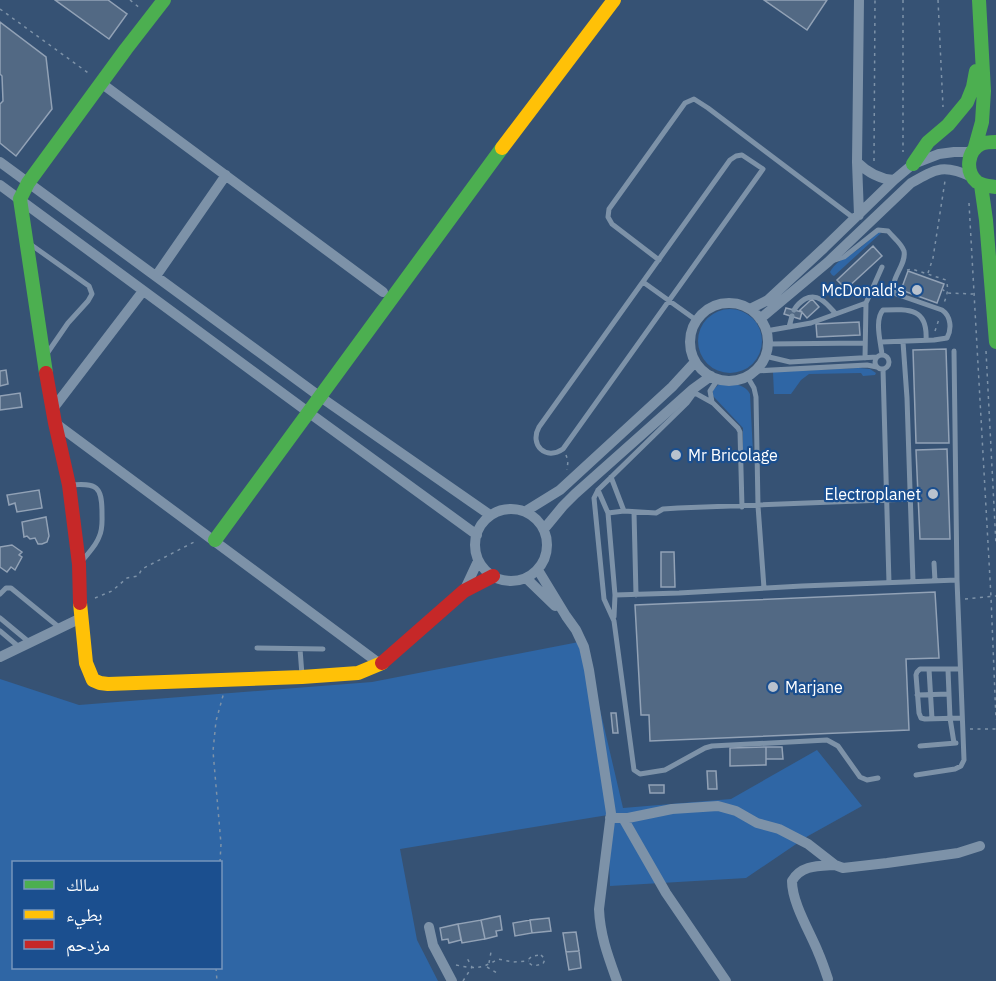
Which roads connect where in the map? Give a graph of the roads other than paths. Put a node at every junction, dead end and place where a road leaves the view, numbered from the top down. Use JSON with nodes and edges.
{"nodes":[{"id":1,"x":164,"y":0,"type":"edge"},
{"id":2,"x":614,"y":0,"type":"edge"},
{"id":3,"x":859,"y":0,"type":"edge"},
{"id":4,"x":979,"y":0,"type":"edge"},
{"id":5,"x":982,"y":49,"type":"junction"},
{"id":6,"x":101,"y":82,"type":"junction"},
{"id":7,"x":996,"y":142,"type":"edge"},
{"id":8,"x":974,"y":150,"type":"junction"},
{"id":9,"x":908,"y":161,"type":"junction"},
{"id":10,"x":0,"y":162,"type":"edge"},
{"id":11,"x":858,"y":162,"type":"junction"},
{"id":12,"x":226,"y":175,"type":"junction"},
{"id":13,"x":894,"y":180,"type":"junction"},
{"id":14,"x":977,"y":181,"type":"junction"},
{"id":15,"x":28,"y":183,"type":"junction"},
{"id":16,"x":0,"y":185,"type":"edge"},
{"id":17,"x":996,"y":187,"type":"edge"},
{"id":18,"x":20,"y":199,"type":"junction"},
{"id":19,"x":857,"y":217,"type":"junction"},
{"id":20,"x":26,"y":241,"type":"junction"},
{"id":21,"x":659,"y":260,"type":"junction"},
{"id":22,"x":828,"y":262,"type":"junction"},
{"id":23,"x":882,"y":267,"type":"dead end"},
{"id":24,"x":156,"y":276,"type":"junction"},
{"id":25,"x":644,"y":282,"type":"junction"},
{"id":26,"x":143,"y":291,"type":"junction"},
{"id":27,"x":383,"y":292,"type":"dead end"},
{"id":28,"x":669,"y":301,"type":"junction"},
{"id":29,"x":866,"y":303,"type":"junction"},
{"id":30,"x":750,"y":309,"type":"junction"},
{"id":31,"x":835,"y":313,"type":"junction"},
{"id":32,"x":760,"y":319,"type":"junction"},
{"id":33,"x":696,"y":320,"type":"junction"},
{"id":34,"x":789,"y":327,"type":"junction"},
{"id":35,"x":766,"y":331,"type":"junction"},
{"id":36,"x":927,"y":338,"type":"junction"},
{"id":37,"x":880,"y":342,"type":"junction"},
{"id":38,"x":903,"y":342,"type":"junction"},
{"id":39,"x":864,"y":343,"type":"junction"},
{"id":40,"x":991,"y":343,"type":"edge"},
{"id":41,"x":768,"y":344,"type":"junction"},
{"id":42,"x":954,"y":351,"type":"dead end"},
{"id":43,"x":880,"y":356,"type":"junction"},
{"id":44,"x":765,"y":357,"type":"junction"},
{"id":45,"x":43,"y":358,"type":"junction"},
{"id":46,"x":865,"y":358,"type":"junction"},
{"id":47,"x":695,"y":362,"type":"junction"},
{"id":48,"x":880,"y":368,"type":"junction"},
{"id":49,"x":751,"y":373,"type":"junction"},
{"id":50,"x":714,"y":377,"type":"junction"},
{"id":51,"x":694,"y":391,"type":"junction"},
{"id":52,"x":319,"y":396,"type":"junction"},
{"id":53,"x":713,"y":403,"type":"junction"},
{"id":54,"x":308,"y":412,"type":"junction"},
{"id":55,"x":53,"y":416,"type":"junction"},
{"id":56,"x":611,"y":477,"type":"junction"},
{"id":57,"x":69,"y":485,"type":"junction"},
{"id":58,"x":598,"y":490,"type":"junction"},
{"id":59,"x":910,"y":499,"type":"junction"},
{"id":60,"x":887,"y":500,"type":"junction"},
{"id":61,"x":758,"y":506,"type":"junction"},
{"id":62,"x":742,"y":507,"type":"junction"},
{"id":63,"x":526,"y":512,"type":"junction"},
{"id":64,"x":624,"y":512,"type":"junction"},
{"id":65,"x":634,"y":512,"type":"junction"},
{"id":66,"x":608,"y":513,"type":"junction"},
{"id":67,"x":490,"y":515,"type":"junction"},
{"id":68,"x":544,"y":529,"type":"junction"},
{"id":69,"x":477,"y":535,"type":"junction"},
{"id":70,"x":214,"y":540,"type":"junction"},
{"id":71,"x":478,"y":561,"type":"junction"},
{"id":72,"x":934,"y":563,"type":"dead end"},
{"id":73,"x":79,"y":564,"type":"junction"},
{"id":74,"x":538,"y":570,"type":"junction"},
{"id":75,"x":493,"y":576,"type":"junction"},
{"id":76,"x":526,"y":578,"type":"junction"},
{"id":77,"x":957,"y":580,"type":"junction"},
{"id":78,"x":913,"y":581,"type":"junction"},
{"id":79,"x":936,"y":581,"type":"junction"},
{"id":80,"x":890,"y":583,"type":"junction"},
{"id":81,"x":764,"y":588,"type":"junction"},
{"id":82,"x":464,"y":591,"type":"junction"},
{"id":83,"x":0,"y":594,"type":"edge"},
{"id":84,"x":615,"y":595,"type":"junction"},
{"id":85,"x":636,"y":595,"type":"junction"},
{"id":86,"x":566,"y":616,"type":"junction"},
{"id":87,"x":0,"y":618,"type":"edge"},
{"id":88,"x":81,"y":618,"type":"junction"},
{"id":89,"x":614,"y":621,"type":"junction"},
{"id":90,"x":60,"y":628,"type":"junction"},
{"id":91,"x":0,"y":631,"type":"edge"},
{"id":92,"x":24,"y":645,"type":"junction"},
{"id":93,"x":257,"y":648,"type":"dead end"},
{"id":94,"x":300,"y":649,"type":"junction"},
{"id":95,"x":323,"y":649,"type":"dead end"},
{"id":96,"x":0,"y":657,"type":"edge"},
{"id":97,"x":380,"y":663,"type":"junction"},
{"id":98,"x":929,"y":669,"type":"junction"},
{"id":99,"x":960,"y":669,"type":"junction"},
{"id":100,"x":948,"y":670,"type":"junction"},
{"id":101,"x":302,"y":676,"type":"junction"},
{"id":102,"x":917,"y":694,"type":"junction"},
{"id":103,"x":931,"y":694,"type":"junction"},
{"id":104,"x":949,"y":694,"type":"junction"},
{"id":105,"x":950,"y":718,"type":"junction"},
{"id":106,"x":962,"y":718,"type":"junction"},
{"id":107,"x":932,"y":719,"type":"junction"},
{"id":108,"x":954,"y":743,"type":"junction"},
{"id":109,"x":963,"y":743,"type":"junction"},
{"id":110,"x":920,"y":746,"type":"dead end"},
{"id":111,"x":916,"y":775,"type":"dead end"},
{"id":112,"x":878,"y":778,"type":"dead end"},
{"id":113,"x":610,"y":818,"type":"junction"},
{"id":114,"x":623,"y":818,"type":"junction"},
{"id":115,"x":980,"y":846,"type":"dead end"},
{"id":116,"x":835,"y":865,"type":"junction"},
{"id":117,"x":429,"y":927,"type":"dead end"},
{"id":118,"x":828,"y":979,"type":"dead end"},
{"id":119,"x":452,"y":981,"type":"edge"},
{"id":120,"x":617,"y":981,"type":"edge"},
{"id":121,"x":726,"y":981,"type":"edge"}],
"edges":[{"from":1,"to":6,"type":"street"},
{"from":2,"to":52,"type":"street"},
{"from":3,"to":11,"type":"street"},
{"from":4,"to":5,"type":"street"},
{"from":5,"to":8,"type":"street"},
{"from":5,"to":9,"type":"street"},
{"from":6,"to":12,"type":"street"},
{"from":6,"to":15,"type":"street"},
{"from":7,"to":8,"type":"street"},
{"from":8,"to":9,"type":"street"},
{"from":8,"to":14,"type":"street"},
{"from":9,"to":13,"type":"street"},
{"from":10,"to":15,"type":"street"},
{"from":11,"to":13,"type":"street"},
{"from":11,"to":19,"type":"street"},
{"from":12,"to":24,"type":"street"},
{"from":12,"to":27,"type":"street"},
{"from":13,"to":19,"type":"street"},
{"from":14,"to":17,"type":"street"},
{"from":14,"to":22,"type":"street"},
{"from":14,"to":40,"type":"street"},
{"from":15,"to":18,"type":"street"},
{"from":15,"to":24,"type":"street"},
{"from":16,"to":18,"type":"street"},
{"from":18,"to":20,"type":"street"},
{"from":18,"to":26,"type":"street"},
{"from":19,"to":21,"type":"lane"},
{"from":19,"to":30,"type":"street"},
{"from":20,"to":45,"type":"street"},
{"from":20,"to":45,"type":"lane"},
{"from":21,"to":25,"type":"lane"},
{"from":21,"to":28,"type":"lane"},
{"from":22,"to":32,"type":"street"},
{"from":22,"to":36,"type":"lane"},
{"from":23,"to":29,"type":"lane"},
{"from":24,"to":52,"type":"street"},
{"from":25,"to":28,"type":"lane"},
{"from":25,"to":28,"type":"lane"},
{"from":26,"to":54,"type":"street"},
{"from":26,"to":55,"type":"street"},
{"from":28,"to":33,"type":"lane"},
{"from":29,"to":31,"type":"lane"},
{"from":29,"to":39,"type":"lane"},
{"from":30,"to":32,"type":"street"},
{"from":30,"to":33,"type":"street"},
{"from":31,"to":34,"type":"lane"},
{"from":31,"to":34,"type":"lane"},
{"from":32,"to":35,"type":"street"},
{"from":33,"to":47,"type":"street"},
{"from":34,"to":35,"type":"lane"},
{"from":35,"to":41,"type":"street"},
{"from":36,"to":37,"type":"lane"},
{"from":36,"to":38,"type":"lane"},
{"from":37,"to":38,"type":"lane"},
{"from":37,"to":43,"type":"lane"},
{"from":38,"to":59,"type":"lane"},
{"from":39,"to":41,"type":"lane"},
{"from":39,"to":46,"type":"lane"},
{"from":41,"to":44,"type":"street"},
{"from":42,"to":77,"type":"lane"},
{"from":43,"to":46,"type":"lane"},
{"from":43,"to":48,"type":"lane"},
{"from":43,"to":48,"type":"lane"},
{"from":44,"to":46,"type":"lane"},
{"from":44,"to":49,"type":"street"},
{"from":45,"to":55,"type":"street"},
{"from":47,"to":50,"type":"street"},
{"from":47,"to":63,"type":"street"},
{"from":48,"to":49,"type":"lane"},
{"from":48,"to":60,"type":"lane"},
{"from":49,"to":50,"type":"street"},
{"from":49,"to":61,"type":"lane"},
{"from":50,"to":51,"type":"street"},
{"from":50,"to":53,"type":"lane"},
{"from":51,"to":53,"type":"lane"},
{"from":51,"to":56,"type":"lane"},
{"from":51,"to":68,"type":"street"},
{"from":52,"to":54,"type":"street"},
{"from":52,"to":67,"type":"street"},
{"from":53,"to":62,"type":"lane"},
{"from":54,"to":69,"type":"street"},
{"from":54,"to":70,"type":"street"},
{"from":55,"to":57,"type":"street"},
{"from":55,"to":70,"type":"street"},
{"from":56,"to":58,"type":"lane"},
{"from":56,"to":64,"type":"lane"},
{"from":57,"to":73,"type":"street"},
{"from":57,"to":73,"type":"lane"},
{"from":58,"to":66,"type":"lane"},
{"from":58,"to":89,"type":"lane"},
{"from":59,"to":60,"type":"lane"},
{"from":59,"to":78,"type":"lane"},
{"from":60,"to":61,"type":"lane"},
{"from":60,"to":80,"type":"lane"},
{"from":61,"to":62,"type":"lane"},
{"from":61,"to":81,"type":"lane"},
{"from":62,"to":65,"type":"lane"},
{"from":63,"to":67,"type":"street"},
{"from":63,"to":68,"type":"street"},
{"from":64,"to":65,"type":"lane"},
{"from":64,"to":66,"type":"lane"},
{"from":65,"to":85,"type":"lane"},
{"from":66,"to":84,"type":"lane"},
{"from":67,"to":69,"type":"street"},
{"from":68,"to":74,"type":"street"},
{"from":69,"to":71,"type":"street"},
{"from":70,"to":97,"type":"street"},
{"from":71,"to":75,"type":"street"},
{"from":71,"to":82,"type":"street"},
{"from":72,"to":79,"type":"lane"},
{"from":73,"to":88,"type":"street"},
{"from":74,"to":76,"type":"street"},
{"from":74,"to":86,"type":"street"},
{"from":75,"to":76,"type":"street"},
{"from":75,"to":82,"type":"street"},
{"from":76,"to":86,"type":"street"},
{"from":77,"to":79,"type":"lane"},
{"from":77,"to":99,"type":"lane"},
{"from":78,"to":79,"type":"lane"},
{"from":78,"to":80,"type":"lane"},
{"from":80,"to":81,"type":"lane"},
{"from":81,"to":85,"type":"lane"},
{"from":82,"to":97,"type":"street"},
{"from":83,"to":90,"type":"lane"},
{"from":84,"to":85,"type":"lane"},
{"from":84,"to":89,"type":"lane"},
{"from":86,"to":113,"type":"street"},
{"from":87,"to":92,"type":"lane"},
{"from":88,"to":90,"type":"street"},
{"from":88,"to":101,"type":"street"},
{"from":89,"to":112,"type":"lane"},
{"from":90,"to":92,"type":"street"},
{"from":91,"to":92,"type":"lane"},
{"from":92,"to":96,"type":"street"},
{"from":93,"to":94,"type":"lane"},
{"from":94,"to":95,"type":"lane"},
{"from":94,"to":101,"type":"lane"},
{"from":97,"to":101,"type":"street"},
{"from":98,"to":100,"type":"lane"},
{"from":98,"to":102,"type":"lane"},
{"from":98,"to":103,"type":"lane"},
{"from":99,"to":100,"type":"lane"},
{"from":99,"to":106,"type":"lane"},
{"from":100,"to":104,"type":"lane"},
{"from":102,"to":103,"type":"lane"},
{"from":102,"to":107,"type":"lane"},
{"from":103,"to":104,"type":"lane"},
{"from":103,"to":107,"type":"lane"},
{"from":104,"to":105,"type":"lane"},
{"from":105,"to":106,"type":"lane"},
{"from":105,"to":107,"type":"lane"},
{"from":105,"to":108,"type":"lane"},
{"from":106,"to":109,"type":"lane"},
{"from":108,"to":109,"type":"lane"},
{"from":108,"to":110,"type":"lane"},
{"from":109,"to":111,"type":"lane"},
{"from":113,"to":114,"type":"street"},
{"from":113,"to":120,"type":"street"},
{"from":114,"to":116,"type":"street"},
{"from":114,"to":121,"type":"street"},
{"from":115,"to":116,"type":"street"},
{"from":116,"to":118,"type":"street"},
{"from":117,"to":119,"type":"street"}]}
